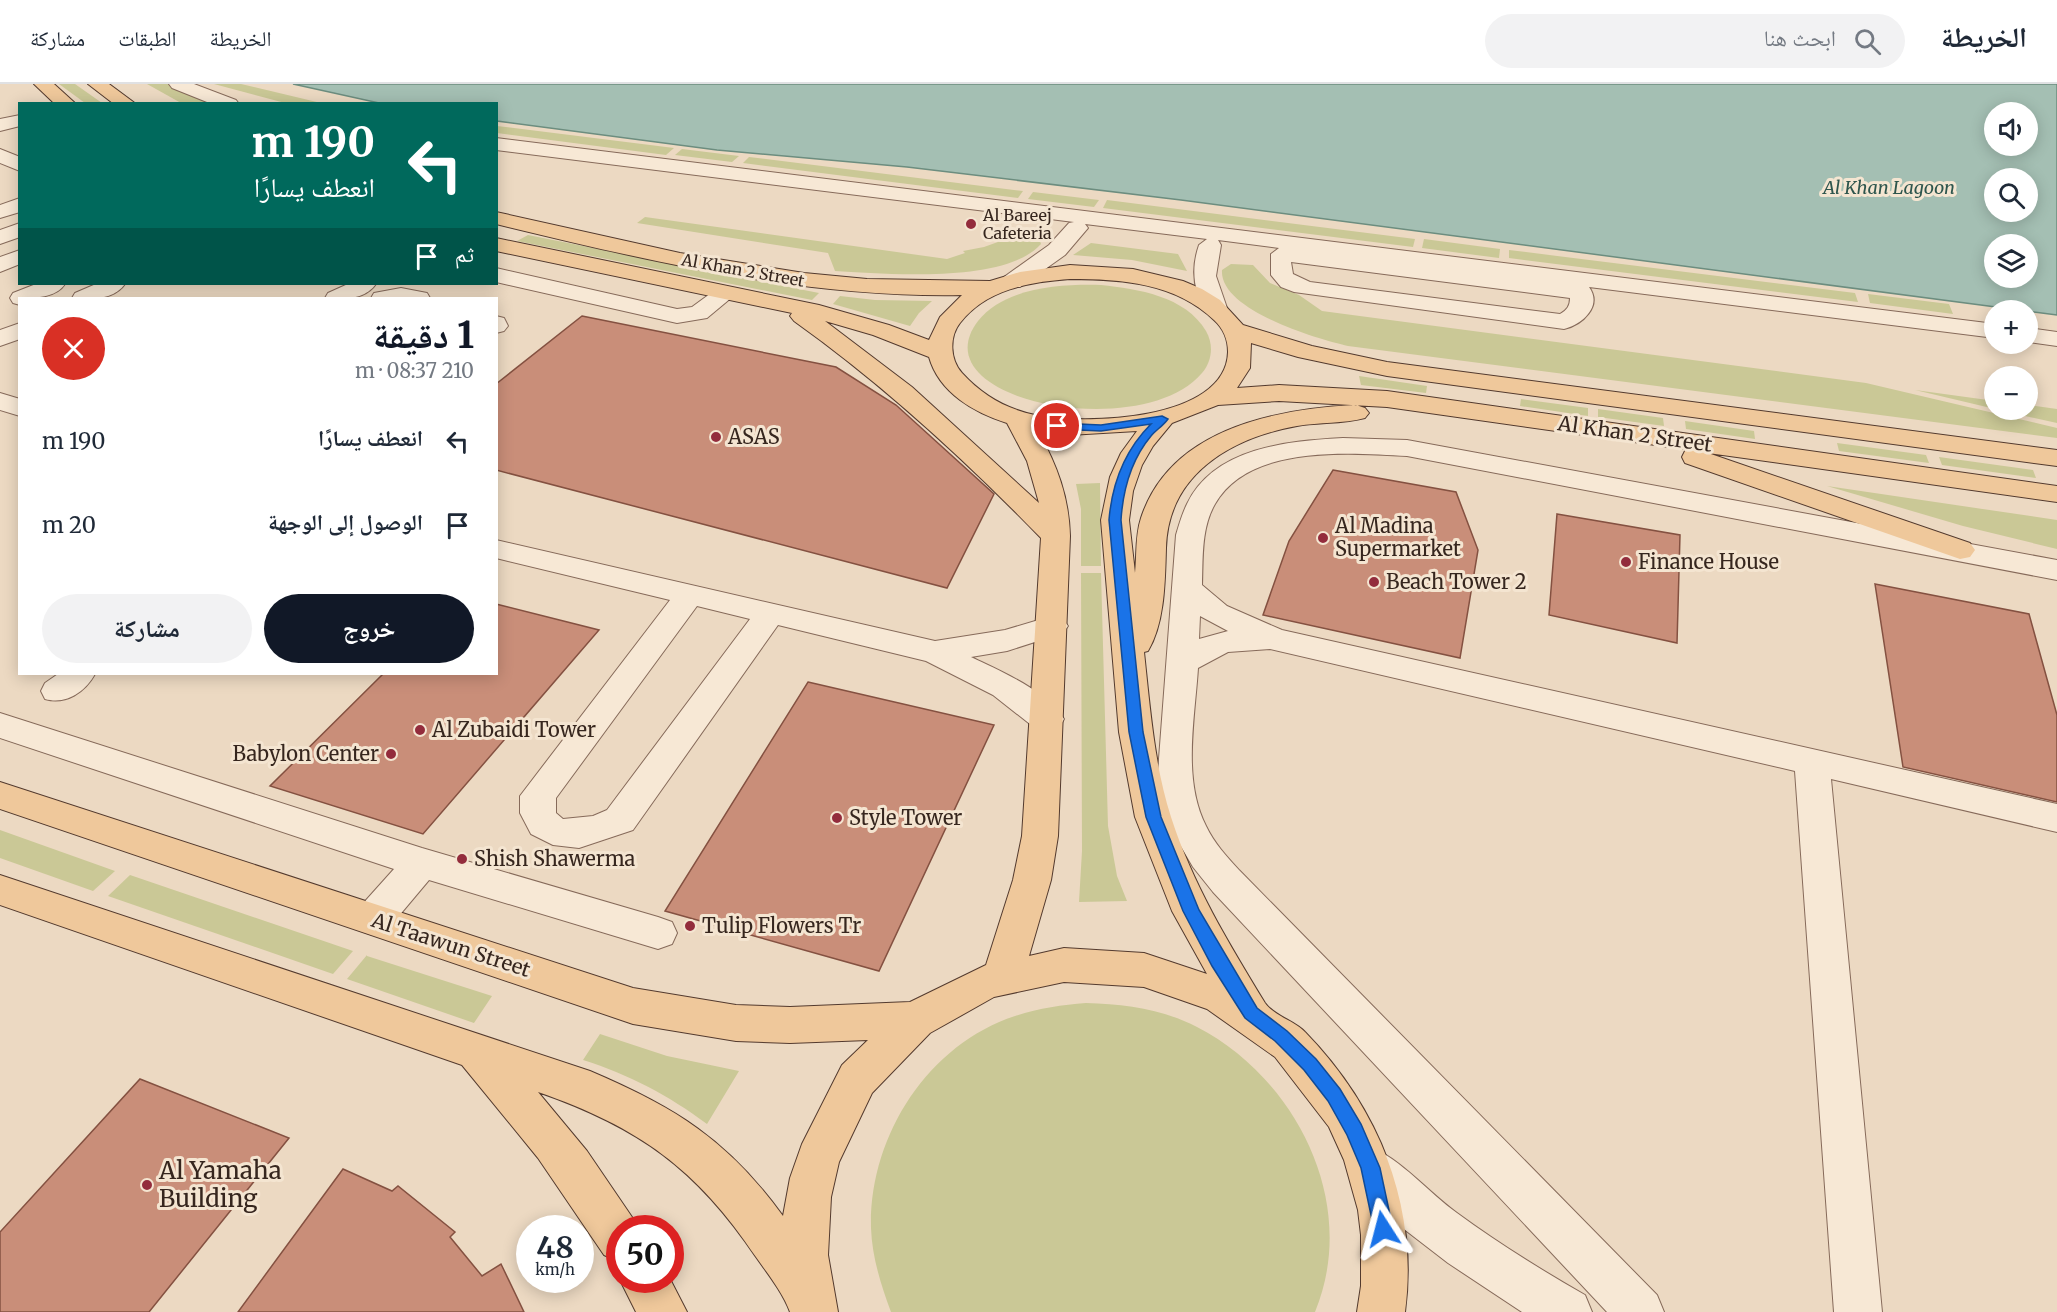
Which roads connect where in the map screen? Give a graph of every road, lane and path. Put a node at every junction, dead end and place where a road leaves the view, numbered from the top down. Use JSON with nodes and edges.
{"nodes":[{"id":1,"x":43,"y":84,"type":"edge"},
{"id":2,"x":97,"y":84,"type":"edge"},
{"id":3,"x":178,"y":84,"type":"edge"},
{"id":4,"x":65,"y":102,"type":"edge"},
{"id":5,"x":124,"y":102,"type":"edge"},
{"id":6,"x":225,"y":102,"type":"edge"},
{"id":7,"x":18,"y":121,"type":"edge"},
{"id":8,"x":0,"y":126,"type":"edge"},
{"id":9,"x":498,"y":144,"type":"edge"},
{"id":10,"x":0,"y":155,"type":"edge"},
{"id":11,"x":18,"y":164,"type":"edge"},
{"id":12,"x":498,"y":219,"type":"edge"},
{"id":13,"x":1009,"y":219,"type":"dead end"},
{"id":14,"x":1077,"y":228,"type":"junction"},
{"id":15,"x":18,"y":230,"type":"edge"},
{"id":16,"x":0,"y":238,"type":"edge"},
{"id":17,"x":498,"y":244,"type":"edge"},
{"id":18,"x":1210,"y":245,"type":"junction"},
{"id":19,"x":1282,"y":254,"type":"junction"},
{"id":20,"x":18,"y":257,"type":"edge"},
{"id":21,"x":0,"y":265,"type":"edge"},
{"id":22,"x":498,"y":275,"type":"edge"},
{"id":23,"x":0,"y":280,"type":"edge"},
{"id":24,"x":52,"y":285,"type":"edge"},
{"id":25,"x":112,"y":285,"type":"edge"},
{"id":26,"x":363,"y":285,"type":"edge"},
{"id":27,"x":1003,"y":285,"type":"junction"},
{"id":28,"x":726,"y":293,"type":"junction"},
{"id":29,"x":25,"y":297,"type":"edge"},
{"id":30,"x":85,"y":297,"type":"edge"},
{"id":31,"x":338,"y":297,"type":"edge"},
{"id":32,"x":388,"y":297,"type":"edge"},
{"id":33,"x":413,"y":297,"type":"edge"},
{"id":34,"x":18,"y":300,"type":"edge"},
{"id":35,"x":786,"y":305,"type":"junction"},
{"id":36,"x":0,"y":308,"type":"edge"},
{"id":37,"x":1215,"y":308,"type":"junction"},
{"id":38,"x":1235,"y":330,"type":"junction"},
{"id":39,"x":1984,"y":330,"type":"edge"},
{"id":40,"x":18,"y":331,"type":"edge"},
{"id":41,"x":2038,"y":336,"type":"edge"},
{"id":42,"x":0,"y":339,"type":"edge"},
{"id":43,"x":2057,"y":339,"type":"edge"},
{"id":44,"x":940,"y":353,"type":"junction"},
{"id":45,"x":1211,"y":398,"type":"junction"},
{"id":46,"x":0,"y":400,"type":"edge"},
{"id":47,"x":18,"y":407,"type":"edge"},
{"id":48,"x":1017,"y":417,"type":"junction"},
{"id":49,"x":1162,"y":419,"type":"junction"},
{"id":50,"x":1553,"y":422,"type":"junction"},
{"id":51,"x":1270,"y":425,"type":"junction"},
{"id":52,"x":1626,"y":432,"type":"junction"},
{"id":53,"x":1438,"y":453,"type":"junction"},
{"id":54,"x":2057,"y":458,"type":"edge"},
{"id":55,"x":2057,"y":494,"type":"edge"},
{"id":56,"x":1056,"y":537,"type":"junction"},
{"id":57,"x":498,"y":549,"type":"edge"},
{"id":58,"x":1960,"y":550,"type":"junction"},
{"id":59,"x":2057,"y":570,"type":"edge"},
{"id":60,"x":1187,"y":589,"type":"junction"},
{"id":61,"x":689,"y":596,"type":"junction"},
{"id":62,"x":770,"y":614,"type":"junction"},
{"id":63,"x":1052,"y":626,"type":"junction"},
{"id":64,"x":1274,"y":639,"type":"junction"},
{"id":65,"x":935,"y":652,"type":"junction"},
{"id":66,"x":1183,"y":662,"type":"junction"},
{"id":67,"x":1130,"y":666,"type":"junction"},
{"id":68,"x":1047,"y":719,"type":"junction"},
{"id":69,"x":0,"y":725,"type":"edge"},
{"id":70,"x":1812,"y":762,"type":"junction"},
{"id":71,"x":0,"y":795,"type":"edge"},
{"id":72,"x":2057,"y":818,"type":"edge"},
{"id":73,"x":422,"y":863,"type":"junction"},
{"id":74,"x":0,"y":890,"type":"edge"},
{"id":75,"x":373,"y":919,"type":"junction"},
{"id":76,"x":658,"y":933,"type":"dead end"},
{"id":77,"x":1003,"y":975,"type":"junction"},
{"id":78,"x":1251,"y":1013,"type":"junction"},
{"id":79,"x":914,"y":1020,"type":"junction"},
{"id":80,"x":476,"y":1053,"type":"junction"},
{"id":81,"x":1370,"y":1168,"type":"junction"},
{"id":82,"x":606,"y":1218,"type":"edge"},
{"id":83,"x":652,"y":1293,"type":"edge"},
{"id":84,"x":812,"y":1305,"type":"edge"},
{"id":85,"x":663,"y":1312,"type":"edge"},
{"id":86,"x":1381,"y":1312,"type":"edge"},
{"id":87,"x":1568,"y":1312,"type":"edge"},
{"id":88,"x":1640,"y":1312,"type":"edge"},
{"id":89,"x":1858,"y":1312,"type":"edge"}],
"edges":[{"from":1,"to":4,"type":"main road"},
{"from":2,"to":5,"type":"main road"},
{"from":3,"to":6,"type":"street"},
{"from":7,"to":8,"type":"street"},
{"from":9,"to":39,"type":"street"},
{"from":10,"to":11,"type":"street"},
{"from":12,"to":27,"type":"main road","name":"Al Khan 2 Street"},
{"from":13,"to":14,"type":"street"},
{"from":14,"to":18,"type":"street"},
{"from":14,"to":27,"type":"street"},
{"from":15,"to":16,"type":"street"},
{"from":17,"to":28,"type":"main road","name":"Al Khan 2 Street"},
{"from":18,"to":19,"type":"street"},
{"from":18,"to":37,"type":"street"},
{"from":19,"to":19,"type":"street"},
{"from":20,"to":21,"type":"street"},
{"from":22,"to":28,"type":"street"},
{"from":23,"to":29,"type":"street"},
{"from":24,"to":29,"type":"street"},
{"from":25,"to":30,"type":"street"},
{"from":26,"to":31,"type":"street"},
{"from":27,"to":37,"type":"main road"},
{"from":27,"to":44,"type":"main road"},
{"from":28,"to":35,"type":"main road","name":"Al Khan 2 Street"},
{"from":32,"to":33,"type":"street"},
{"from":34,"to":36,"type":"street"},
{"from":35,"to":44,"type":"main road","name":"Al Khan 2 Street"},
{"from":35,"to":56,"type":"main road"},
{"from":37,"to":38,"type":"main road"},
{"from":38,"to":45,"type":"main road"},
{"from":38,"to":54,"type":"main road","name":"Al Khan 2 Street"},
{"from":40,"to":42,"type":"street"},
{"from":41,"to":43,"type":"street"},
{"from":44,"to":48,"type":"main road"},
{"from":45,"to":49,"type":"main road"},
{"from":45,"to":50,"type":"main road","name":"Al Khan 2 Street"},
{"from":46,"to":47,"type":"street"},
{"from":48,"to":49,"type":"main road"},
{"from":48,"to":56,"type":"main road"},
{"from":49,"to":67,"type":"main road"},
{"from":50,"to":51,"type":"main road"},
{"from":50,"to":52,"type":"main road","name":"Al Khan 2 Street"},
{"from":51,"to":53,"type":"street"},
{"from":51,"to":67,"type":"main road"},
{"from":52,"to":55,"type":"main road","name":"Al Khan 2 Street"},
{"from":52,"to":58,"type":"main road"},
{"from":53,"to":58,"type":"street"},
{"from":53,"to":60,"type":"street"},
{"from":56,"to":63,"type":"main road"},
{"from":57,"to":61,"type":"street"},
{"from":58,"to":59,"type":"street"},
{"from":60,"to":64,"type":"street"},
{"from":60,"to":66,"type":"street"},
{"from":61,"to":62,"type":"street"},
{"from":61,"to":62,"type":"street"},
{"from":62,"to":65,"type":"street"},
{"from":63,"to":65,"type":"street"},
{"from":63,"to":68,"type":"main road"},
{"from":64,"to":66,"type":"street"},
{"from":64,"to":70,"type":"street"},
{"from":65,"to":68,"type":"street"},
{"from":66,"to":88,"type":"street"},
{"from":67,"to":78,"type":"main road"},
{"from":68,"to":77,"type":"main road"},
{"from":69,"to":73,"type":"street"},
{"from":70,"to":72,"type":"street"},
{"from":70,"to":89,"type":"street"},
{"from":71,"to":75,"type":"main road","name":"Al Taawun Street"},
{"from":73,"to":75,"type":"street"},
{"from":73,"to":76,"type":"street"},
{"from":74,"to":80,"type":"main road"},
{"from":75,"to":79,"type":"main road","name":"Al Taawun Street"},
{"from":77,"to":78,"type":"main road"},
{"from":77,"to":79,"type":"main road"},
{"from":78,"to":81,"type":"main road"},
{"from":79,"to":84,"type":"main road"},
{"from":80,"to":82,"type":"main road"},
{"from":80,"to":84,"type":"main road"},
{"from":81,"to":86,"type":"main road"},
{"from":81,"to":87,"type":"street"},
{"from":83,"to":85,"type":"main road"}]}
